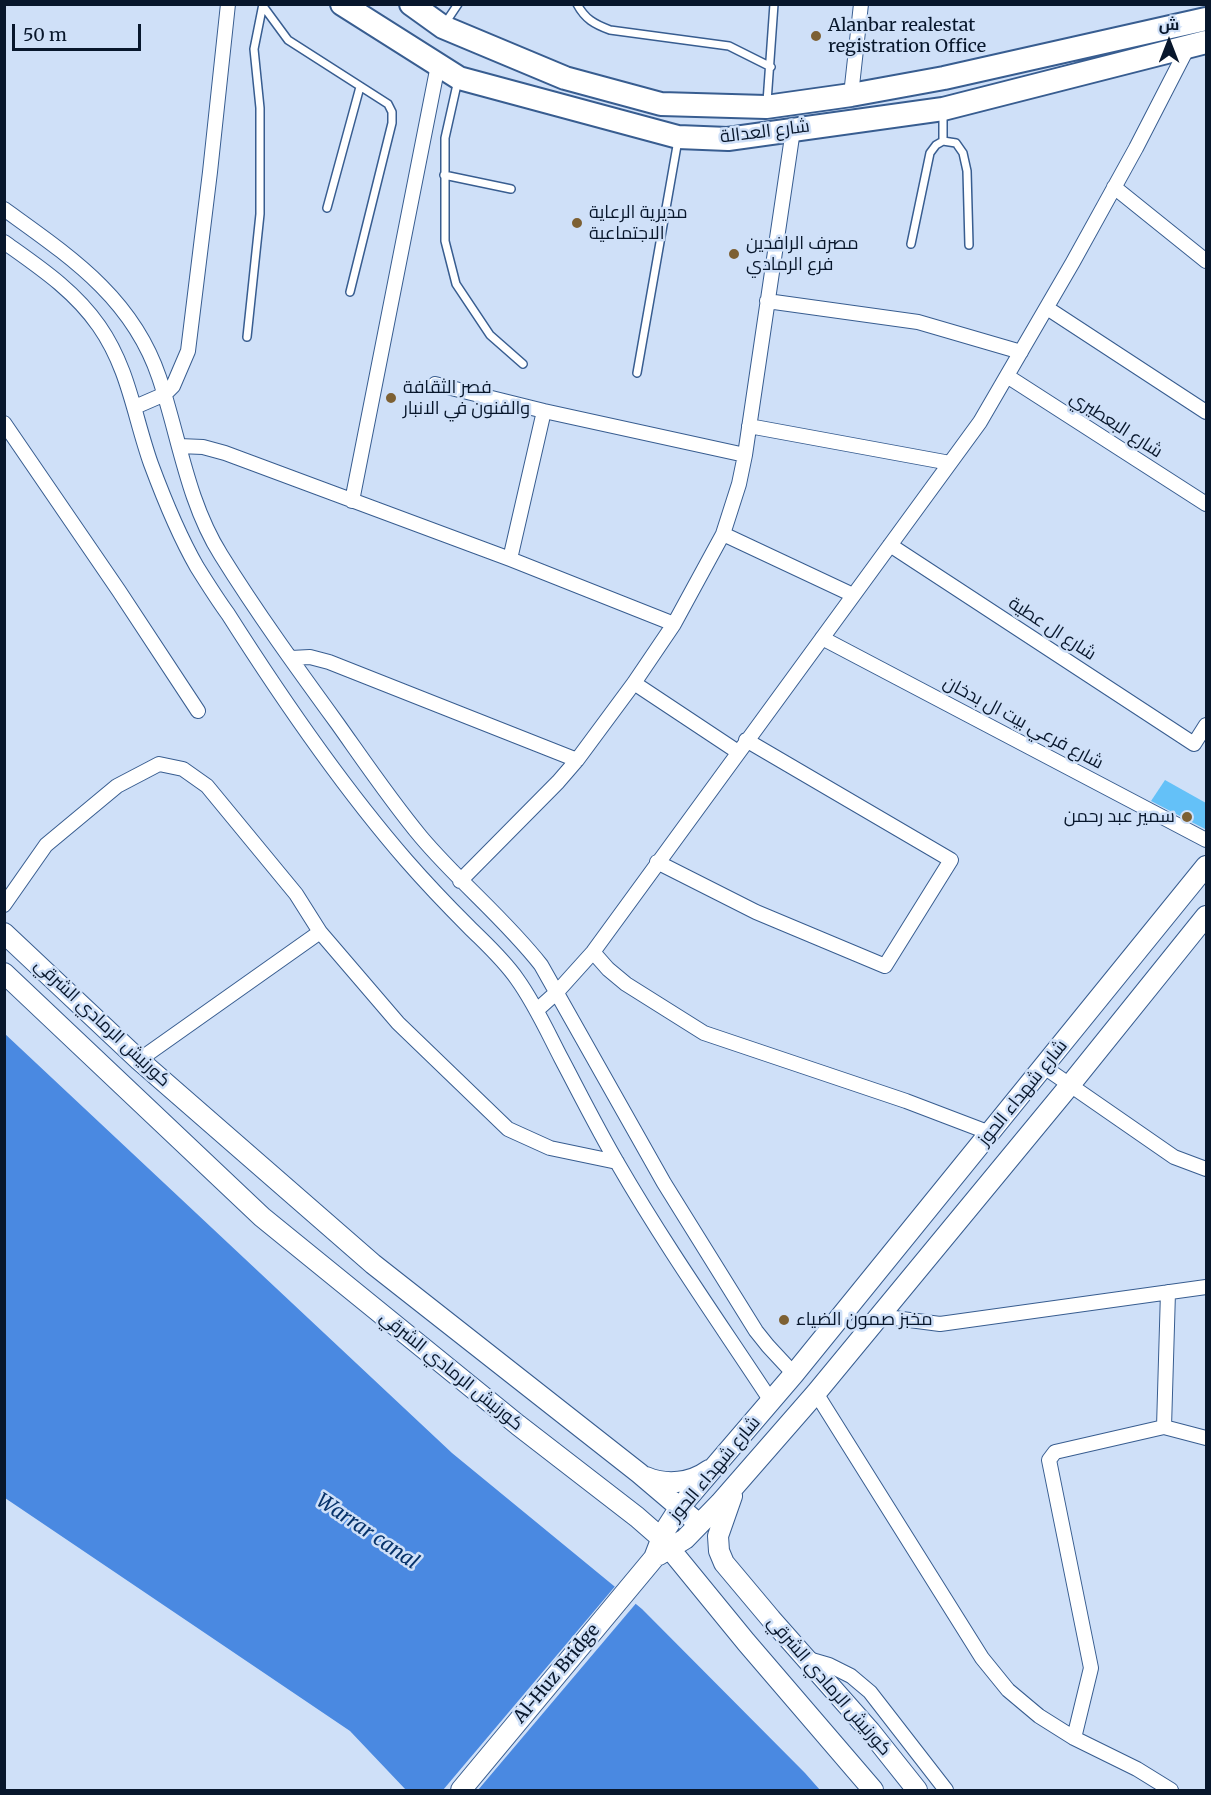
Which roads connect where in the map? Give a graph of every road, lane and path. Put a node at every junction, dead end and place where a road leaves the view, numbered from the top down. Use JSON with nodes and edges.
{"nodes":[{"id":1,"x":228,"y":4,"type":"edge"},
{"id":2,"x":342,"y":4,"type":"edge"},
{"id":3,"x":411,"y":4,"type":"edge"},
{"id":4,"x":458,"y":4,"type":"edge"},
{"id":5,"x":577,"y":4,"type":"edge"},
{"id":6,"x":774,"y":4,"type":"edge"},
{"id":7,"x":861,"y":4,"type":"edge"},
{"id":8,"x":263,"y":5,"type":"edge"},
{"id":9,"x":1206,"y":19,"type":"edge"},
{"id":10,"x":443,"y":27,"type":"junction"},
{"id":11,"x":1197,"y":45,"type":"edge"},
{"id":12,"x":438,"y":65,"type":"junction"},
{"id":13,"x":771,"y":67,"type":"junction"},
{"id":14,"x":459,"y":78,"type":"junction"},
{"id":15,"x":360,"y":87,"type":"junction"},
{"id":16,"x":851,"y":95,"type":"junction"},
{"id":17,"x":766,"y":107,"type":"junction"},
{"id":18,"x":943,"y":109,"type":"junction"},
{"id":19,"x":793,"y":130,"type":"junction"},
{"id":20,"x":678,"y":137,"type":"junction"},
{"id":21,"x":943,"y":141,"type":"junction"},
{"id":22,"x":444,"y":175,"type":"junction"},
{"id":23,"x":1114,"y":187,"type":"junction"},
{"id":24,"x":511,"y":189,"type":"dead end"},
{"id":25,"x":327,"y":208,"type":"dead end"},
{"id":26,"x":4,"y":209,"type":"edge"},
{"id":27,"x":4,"y":242,"type":"edge"},
{"id":28,"x":911,"y":244,"type":"dead end"},
{"id":29,"x":969,"y":245,"type":"dead end"},
{"id":30,"x":1206,"y":261,"type":"edge"},
{"id":31,"x":350,"y":292,"type":"dead end"},
{"id":32,"x":767,"y":301,"type":"junction"},
{"id":33,"x":1047,"y":308,"type":"junction"},
{"id":34,"x":247,"y":337,"type":"dead end"},
{"id":35,"x":1021,"y":352,"type":"junction"},
{"id":36,"x":523,"y":364,"type":"dead end"},
{"id":37,"x":637,"y":373,"type":"dead end"},
{"id":38,"x":1007,"y":376,"type":"junction"},
{"id":39,"x":435,"y":384,"type":"dead end"},
{"id":40,"x":165,"y":394,"type":"junction"},
{"id":41,"x":135,"y":407,"type":"junction"},
{"id":42,"x":544,"y":411,"type":"junction"},
{"id":43,"x":1206,"y":412,"type":"edge"},
{"id":44,"x":4,"y":423,"type":"edge"},
{"id":45,"x":749,"y":426,"type":"junction"},
{"id":46,"x":179,"y":446,"type":"junction"},
{"id":47,"x":745,"y":455,"type":"junction"},
{"id":48,"x":950,"y":464,"type":"junction"},
{"id":49,"x":352,"y":501,"type":"junction"},
{"id":50,"x":1206,"y":504,"type":"edge"},
{"id":51,"x":723,"y":534,"type":"junction"},
{"id":52,"x":890,"y":545,"type":"junction"},
{"id":53,"x":510,"y":559,"type":"junction"},
{"id":54,"x":853,"y":595,"type":"junction"},
{"id":55,"x":674,"y":624,"type":"junction"},
{"id":56,"x":822,"y":638,"type":"junction"},
{"id":57,"x":291,"y":658,"type":"junction"},
{"id":58,"x":634,"y":683,"type":"junction"},
{"id":59,"x":198,"y":711,"type":"dead end"},
{"id":60,"x":1206,"y":727,"type":"edge"},
{"id":61,"x":742,"y":746,"type":"junction"},
{"id":62,"x":577,"y":760,"type":"junction"},
{"id":63,"x":1206,"y":840,"type":"edge"},
{"id":64,"x":657,"y":862,"type":"junction"},
{"id":65,"x":1206,"y":866,"type":"edge"},
{"id":66,"x":460,"y":881,"type":"junction"},
{"id":67,"x":4,"y":905,"type":"edge"},
{"id":68,"x":1206,"y":916,"type":"edge"},
{"id":69,"x":320,"y":932,"type":"junction"},
{"id":70,"x":4,"y":933,"type":"edge"},
{"id":71,"x":593,"y":952,"type":"junction"},
{"id":72,"x":4,"y":973,"type":"edge"},
{"id":73,"x":557,"y":992,"type":"junction"},
{"id":74,"x":537,"y":1010,"type":"junction"},
{"id":75,"x":139,"y":1060,"type":"junction"},
{"id":76,"x":1044,"y":1067,"type":"junction"},
{"id":77,"x":1070,"y":1085,"type":"junction"},
{"id":78,"x":990,"y":1133,"type":"junction"},
{"id":79,"x":617,"y":1162,"type":"junction"},
{"id":80,"x":1206,"y":1169,"type":"edge"},
{"id":81,"x":1206,"y":1287,"type":"edge"},
{"id":82,"x":1168,"y":1292,"type":"junction"},
{"id":83,"x":879,"y":1316,"type":"junction"},
{"id":84,"x":794,"y":1374,"type":"junction"},
{"id":85,"x":816,"y":1393,"type":"junction"},
{"id":86,"x":771,"y":1401,"type":"junction"},
{"id":87,"x":1164,"y":1427,"type":"junction"},
{"id":88,"x":1206,"y":1438,"type":"edge"},
{"id":89,"x":714,"y":1467,"type":"junction"},
{"id":90,"x":639,"y":1473,"type":"junction"},
{"id":91,"x":736,"y":1485,"type":"junction"},
{"id":92,"x":680,"y":1507,"type":"junction"},
{"id":93,"x":699,"y":1524,"type":"junction"},
{"id":94,"x":662,"y":1549,"type":"junction"},
{"id":95,"x":771,"y":1619,"type":"junction"},
{"id":96,"x":746,"y":1642,"type":"junction"},
{"id":97,"x":806,"y":1658,"type":"junction"},
{"id":98,"x":1074,"y":1738,"type":"junction"},
{"id":99,"x":460,"y":1791,"type":"edge"},
{"id":100,"x":873,"y":1791,"type":"edge"},
{"id":101,"x":917,"y":1791,"type":"edge"},
{"id":102,"x":946,"y":1791,"type":"edge"},
{"id":103,"x":1171,"y":1791,"type":"edge"}],
"edges":[{"from":1,"to":40,"type":"street"},
{"from":2,"to":12,"type":"main road","name":"شارع العدالة"},
{"from":3,"to":10,"type":"main road","name":"شارع العدالة"},
{"from":4,"to":10,"type":"lane"},
{"from":5,"to":13,"type":"lane"},
{"from":6,"to":13,"type":"lane"},
{"from":7,"to":16,"type":"street"},
{"from":8,"to":15,"type":"lane"},
{"from":8,"to":34,"type":"lane"},
{"from":9,"to":16,"type":"main road","name":"شارع العدالة"},
{"from":10,"to":17,"type":"main road","name":"شارع العدالة"},
{"from":11,"to":18,"type":"main road","name":"شارع العدالة"},
{"from":11,"to":23,"type":"street"},
{"from":12,"to":14,"type":"main road","name":"شارع العدالة"},
{"from":12,"to":49,"type":"street"},
{"from":13,"to":17,"type":"lane"},
{"from":14,"to":20,"type":"main road","name":"شارع العدالة"},
{"from":14,"to":22,"type":"lane"},
{"from":15,"to":25,"type":"lane"},
{"from":15,"to":31,"type":"lane"},
{"from":16,"to":17,"type":"main road","name":"شارع العدالة"},
{"from":18,"to":19,"type":"main road","name":"شارع العدالة"},
{"from":18,"to":21,"type":"lane"},
{"from":19,"to":20,"type":"main road","name":"شارع العدالة"},
{"from":19,"to":32,"type":"street"},
{"from":20,"to":37,"type":"lane"},
{"from":21,"to":28,"type":"lane"},
{"from":21,"to":29,"type":"lane"},
{"from":22,"to":24,"type":"lane"},
{"from":22,"to":36,"type":"lane"},
{"from":23,"to":30,"type":"street"},
{"from":23,"to":33,"type":"street"},
{"from":26,"to":40,"type":"street"},
{"from":27,"to":41,"type":"street"},
{"from":32,"to":35,"type":"street"},
{"from":32,"to":45,"type":"street"},
{"from":33,"to":35,"type":"street"},
{"from":33,"to":43,"type":"street"},
{"from":35,"to":38,"type":"street"},
{"from":38,"to":48,"type":"street"},
{"from":38,"to":50,"type":"street","name":"شارع البعطيري"},
{"from":39,"to":42,"type":"street"},
{"from":40,"to":41,"type":"street"},
{"from":40,"to":46,"type":"street"},
{"from":41,"to":74,"type":"street"},
{"from":42,"to":47,"type":"street"},
{"from":42,"to":53,"type":"street"},
{"from":44,"to":59,"type":"street"},
{"from":45,"to":47,"type":"street"},
{"from":45,"to":48,"type":"street"},
{"from":46,"to":49,"type":"street"},
{"from":46,"to":57,"type":"street"},
{"from":47,"to":51,"type":"street"},
{"from":48,"to":52,"type":"street"},
{"from":49,"to":53,"type":"street"},
{"from":51,"to":54,"type":"street"},
{"from":51,"to":55,"type":"street"},
{"from":52,"to":54,"type":"street"},
{"from":52,"to":60,"type":"street","name":"شارع ال عطية"},
{"from":53,"to":55,"type":"street"},
{"from":54,"to":56,"type":"street"},
{"from":55,"to":58,"type":"street"},
{"from":56,"to":61,"type":"street"},
{"from":56,"to":63,"type":"street","name":"شارع فرعي بيت ال بدخان"},
{"from":57,"to":62,"type":"street"},
{"from":57,"to":66,"type":"street"},
{"from":58,"to":61,"type":"street"},
{"from":58,"to":62,"type":"street"},
{"from":61,"to":64,"type":"street"},
{"from":61,"to":64,"type":"street"},
{"from":62,"to":66,"type":"street"},
{"from":64,"to":71,"type":"street"},
{"from":65,"to":76,"type":"main road","name":"شارع شهداء الحوز"},
{"from":66,"to":73,"type":"street"},
{"from":67,"to":69,"type":"street"},
{"from":68,"to":77,"type":"main road","name":"شارع شهداء الحوز"},
{"from":69,"to":75,"type":"street"},
{"from":69,"to":79,"type":"street"},
{"from":70,"to":75,"type":"main road","name":"كورنيش الرمادي الشرقي"},
{"from":71,"to":73,"type":"street"},
{"from":71,"to":78,"type":"street"},
{"from":72,"to":94,"type":"main road","name":"كورنيش الرمادي الشرقي"},
{"from":73,"to":74,"type":"street"},
{"from":73,"to":84,"type":"street"},
{"from":74,"to":79,"type":"street"},
{"from":75,"to":90,"type":"main road","name":"كورنيش الرمادي الشرقي"},
{"from":76,"to":77,"type":"street"},
{"from":76,"to":78,"type":"main road","name":"شارع شهداء الحوز"},
{"from":77,"to":80,"type":"street"},
{"from":77,"to":83,"type":"main road","name":"شارع شهداء الحوز"},
{"from":78,"to":84,"type":"main road","name":"شارع شهداء الحوز"},
{"from":79,"to":86,"type":"street"},
{"from":81,"to":82,"type":"street"},
{"from":82,"to":83,"type":"street"},
{"from":82,"to":87,"type":"street"},
{"from":83,"to":85,"type":"main road","name":"شارع شهداء الحوز"},
{"from":84,"to":86,"type":"main road","name":"شارع شهداء الحوز"},
{"from":85,"to":91,"type":"main road","name":"شارع شهداء الحوز"},
{"from":85,"to":98,"type":"street"},
{"from":86,"to":89,"type":"main road","name":"شارع شهداء الحوز"},
{"from":87,"to":88,"type":"street"},
{"from":87,"to":98,"type":"street"},
{"from":89,"to":90,"type":"main road"},
{"from":89,"to":92,"type":"main road","name":"شارع شهداء الحوز"},
{"from":90,"to":92,"type":"main road","name":"كورنيش الرمادي الشرقي"},
{"from":91,"to":93,"type":"main road","name":"شارع شهداء الحوز"},
{"from":91,"to":95,"type":"main road","name":"كورنيش الرمادي الشرقي"},
{"from":92,"to":93,"type":"main road","name":"كورنيش الرمادي الشرقي"},
{"from":92,"to":94,"type":"main road","name":"شارع شهداء الحوز"},
{"from":93,"to":94,"type":"main road","name":"شارع شهداء الحوز"},
{"from":94,"to":96,"type":"main road","name":"كورنيش الرمادي الشرقي"},
{"from":94,"to":99,"type":"main road","name":"Al-Huz Bridge"},
{"from":95,"to":96,"type":"main road"},
{"from":95,"to":97,"type":"main road","name":"كورنيش الرمادي الشرقي"},
{"from":96,"to":100,"type":"main road","name":"كورنيش الرمادي الشرقي"},
{"from":97,"to":101,"type":"main road","name":"كورنيش الرمادي الشرقي"},
{"from":97,"to":102,"type":"street"},
{"from":98,"to":103,"type":"street"}]}
